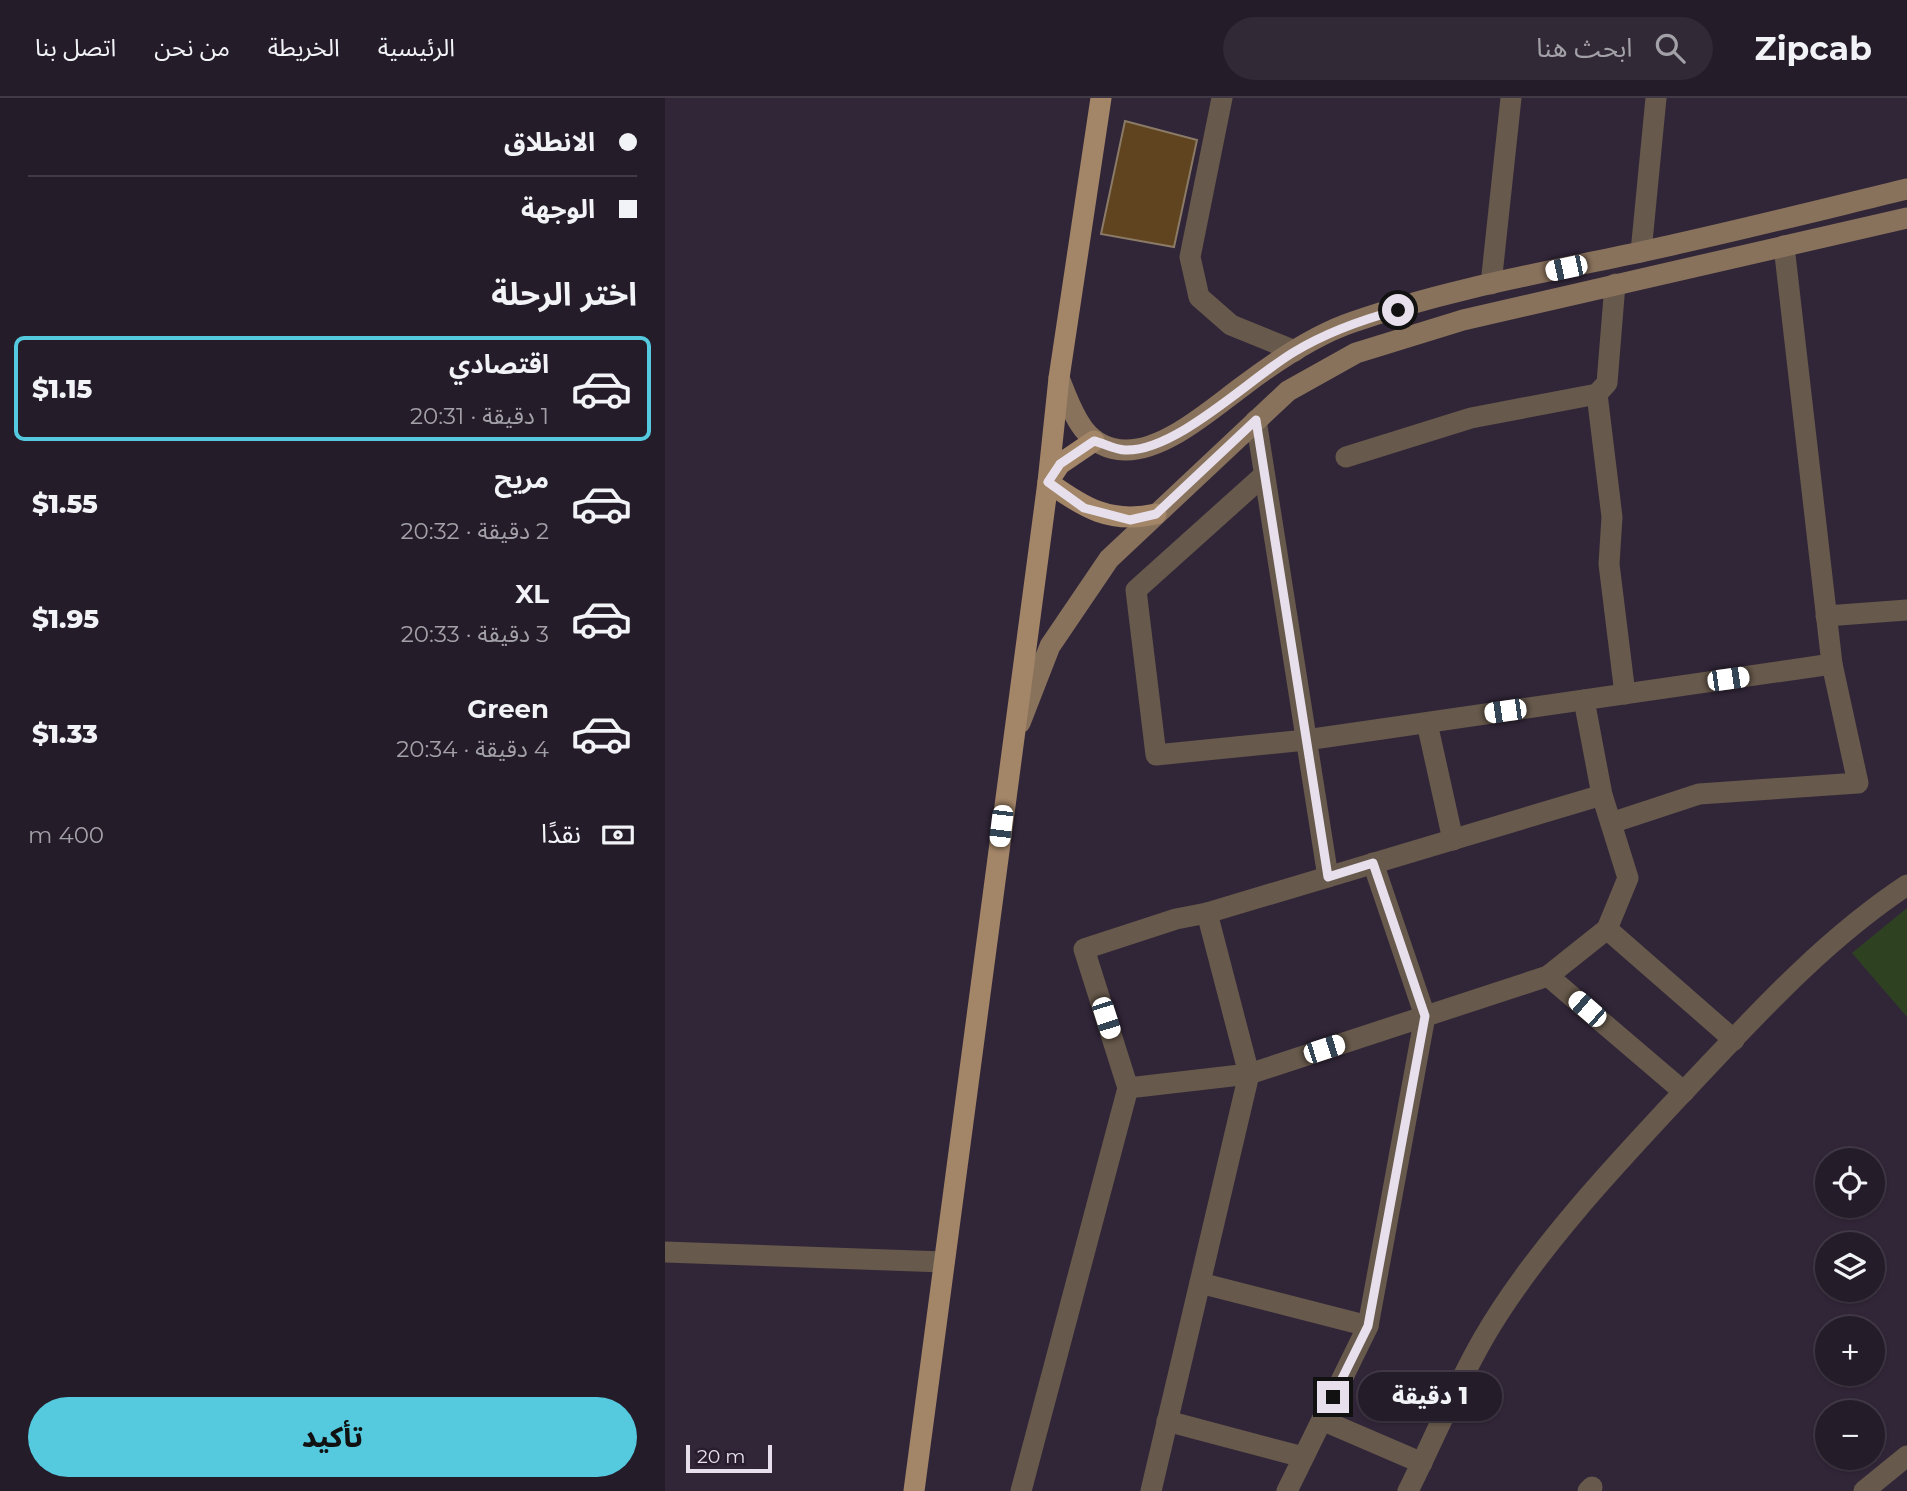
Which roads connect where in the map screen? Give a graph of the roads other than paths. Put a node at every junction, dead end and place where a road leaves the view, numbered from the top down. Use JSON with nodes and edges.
{"nodes":[{"id":1,"x":1101,"y":98,"type":"edge"},
{"id":2,"x":1222,"y":98,"type":"edge"},
{"id":3,"x":1511,"y":98,"type":"edge"},
{"id":4,"x":1656,"y":98,"type":"edge"},
{"id":5,"x":1907,"y":189,"type":"edge"},
{"id":6,"x":1907,"y":218,"type":"edge"},
{"id":7,"x":1784,"y":246,"type":"junction"},
{"id":8,"x":1641,"y":252,"type":"junction"},
{"id":9,"x":1491,"y":284,"type":"junction"},
{"id":10,"x":1615,"y":284,"type":"junction"},
{"id":11,"x":1295,"y":351,"type":"junction"},
{"id":12,"x":1059,"y":378,"type":"junction"},
{"id":13,"x":1597,"y":394,"type":"junction"},
{"id":14,"x":1256,"y":420,"type":"junction"},
{"id":15,"x":1094,"y":441,"type":"junction"},
{"id":16,"x":1346,"y":457,"type":"dead end"},
{"id":17,"x":1264,"y":475,"type":"junction"},
{"id":18,"x":1048,"y":482,"type":"junction"},
{"id":19,"x":1156,"y":514,"type":"junction"},
{"id":20,"x":1907,"y":610,"type":"edge"},
{"id":21,"x":1826,"y":616,"type":"junction"},
{"id":22,"x":1832,"y":664,"type":"junction"},
{"id":23,"x":1625,"y":694,"type":"junction"},
{"id":24,"x":1584,"y":700,"type":"junction"},
{"id":25,"x":1427,"y":723,"type":"junction"},
{"id":26,"x":1306,"y":740,"type":"junction"},
{"id":27,"x":1012,"y":745,"type":"junction"},
{"id":28,"x":1602,"y":795,"type":"junction"},
{"id":29,"x":1611,"y":823,"type":"junction"},
{"id":30,"x":1453,"y":840,"type":"junction"},
{"id":31,"x":1373,"y":863,"type":"junction"},
{"id":32,"x":1328,"y":877,"type":"junction"},
{"id":33,"x":1907,"y":884,"type":"edge"},
{"id":34,"x":1207,"y":913,"type":"junction"},
{"id":35,"x":1607,"y":929,"type":"junction"},
{"id":36,"x":1548,"y":976,"type":"junction"},
{"id":37,"x":1425,"y":1016,"type":"junction"},
{"id":38,"x":1734,"y":1040,"type":"junction"},
{"id":39,"x":1249,"y":1074,"type":"junction"},
{"id":40,"x":1128,"y":1088,"type":"junction"},
{"id":41,"x":1684,"y":1092,"type":"junction"},
{"id":42,"x":665,"y":1252,"type":"edge"},
{"id":43,"x":944,"y":1262,"type":"junction"},
{"id":44,"x":1200,"y":1283,"type":"junction"},
{"id":45,"x":1368,"y":1326,"type":"junction"},
{"id":46,"x":1322,"y":1420,"type":"junction"},
{"id":47,"x":1167,"y":1421,"type":"junction"},
{"id":48,"x":1907,"y":1456,"type":"edge"},
{"id":49,"x":1303,"y":1457,"type":"junction"},
{"id":50,"x":1422,"y":1463,"type":"junction"},
{"id":51,"x":914,"y":1491,"type":"edge"},
{"id":52,"x":1021,"y":1491,"type":"edge"},
{"id":53,"x":1151,"y":1491,"type":"edge"},
{"id":54,"x":1287,"y":1491,"type":"edge"},
{"id":55,"x":1408,"y":1491,"type":"edge"},
{"id":56,"x":1864,"y":1491,"type":"edge"}],
"edges":[{"from":1,"to":12,"type":"main road"},
{"from":2,"to":11,"type":"street"},
{"from":3,"to":9,"type":"street"},
{"from":4,"to":8,"type":"street"},
{"from":5,"to":8,"type":"main road"},
{"from":6,"to":7,"type":"main road"},
{"from":7,"to":10,"type":"main road"},
{"from":7,"to":21,"type":"street"},
{"from":8,"to":9,"type":"main road"},
{"from":9,"to":11,"type":"main road"},
{"from":10,"to":13,"type":"street"},
{"from":10,"to":14,"type":"main road"},
{"from":11,"to":15,"type":"main road"},
{"from":12,"to":15,"type":"main road"},
{"from":12,"to":18,"type":"main road"},
{"from":13,"to":16,"type":"street"},
{"from":13,"to":23,"type":"street"},
{"from":14,"to":17,"type":"street"},
{"from":14,"to":19,"type":"main road"},
{"from":15,"to":18,"type":"main road"},
{"from":17,"to":26,"type":"street"},
{"from":17,"to":26,"type":"street"},
{"from":18,"to":19,"type":"main road"},
{"from":18,"to":27,"type":"main road"},
{"from":19,"to":27,"type":"main road"},
{"from":20,"to":21,"type":"street"},
{"from":21,"to":22,"type":"street"},
{"from":22,"to":23,"type":"street"},
{"from":22,"to":29,"type":"street"},
{"from":23,"to":24,"type":"street"},
{"from":24,"to":25,"type":"street"},
{"from":24,"to":28,"type":"street"},
{"from":25,"to":26,"type":"street"},
{"from":25,"to":30,"type":"street"},
{"from":26,"to":32,"type":"street"},
{"from":27,"to":43,"type":"main road"},
{"from":28,"to":29,"type":"street"},
{"from":28,"to":30,"type":"street"},
{"from":29,"to":35,"type":"street"},
{"from":30,"to":31,"type":"street"},
{"from":31,"to":32,"type":"street"},
{"from":31,"to":37,"type":"street"},
{"from":32,"to":34,"type":"street"},
{"from":33,"to":38,"type":"street"},
{"from":34,"to":39,"type":"street"},
{"from":34,"to":40,"type":"street"},
{"from":35,"to":36,"type":"street"},
{"from":35,"to":38,"type":"street"},
{"from":36,"to":37,"type":"street"},
{"from":36,"to":41,"type":"street"},
{"from":37,"to":39,"type":"street"},
{"from":37,"to":45,"type":"street"},
{"from":38,"to":41,"type":"street"},
{"from":39,"to":40,"type":"street"},
{"from":39,"to":44,"type":"street"},
{"from":40,"to":52,"type":"street"},
{"from":41,"to":50,"type":"street"},
{"from":42,"to":43,"type":"street"},
{"from":43,"to":51,"type":"main road"},
{"from":44,"to":45,"type":"street"},
{"from":44,"to":47,"type":"street"},
{"from":45,"to":46,"type":"street"},
{"from":46,"to":49,"type":"street"},
{"from":46,"to":50,"type":"street"},
{"from":47,"to":49,"type":"street"},
{"from":47,"to":53,"type":"street"},
{"from":48,"to":56,"type":"street"},
{"from":49,"to":54,"type":"street"},
{"from":50,"to":55,"type":"street"}]}
